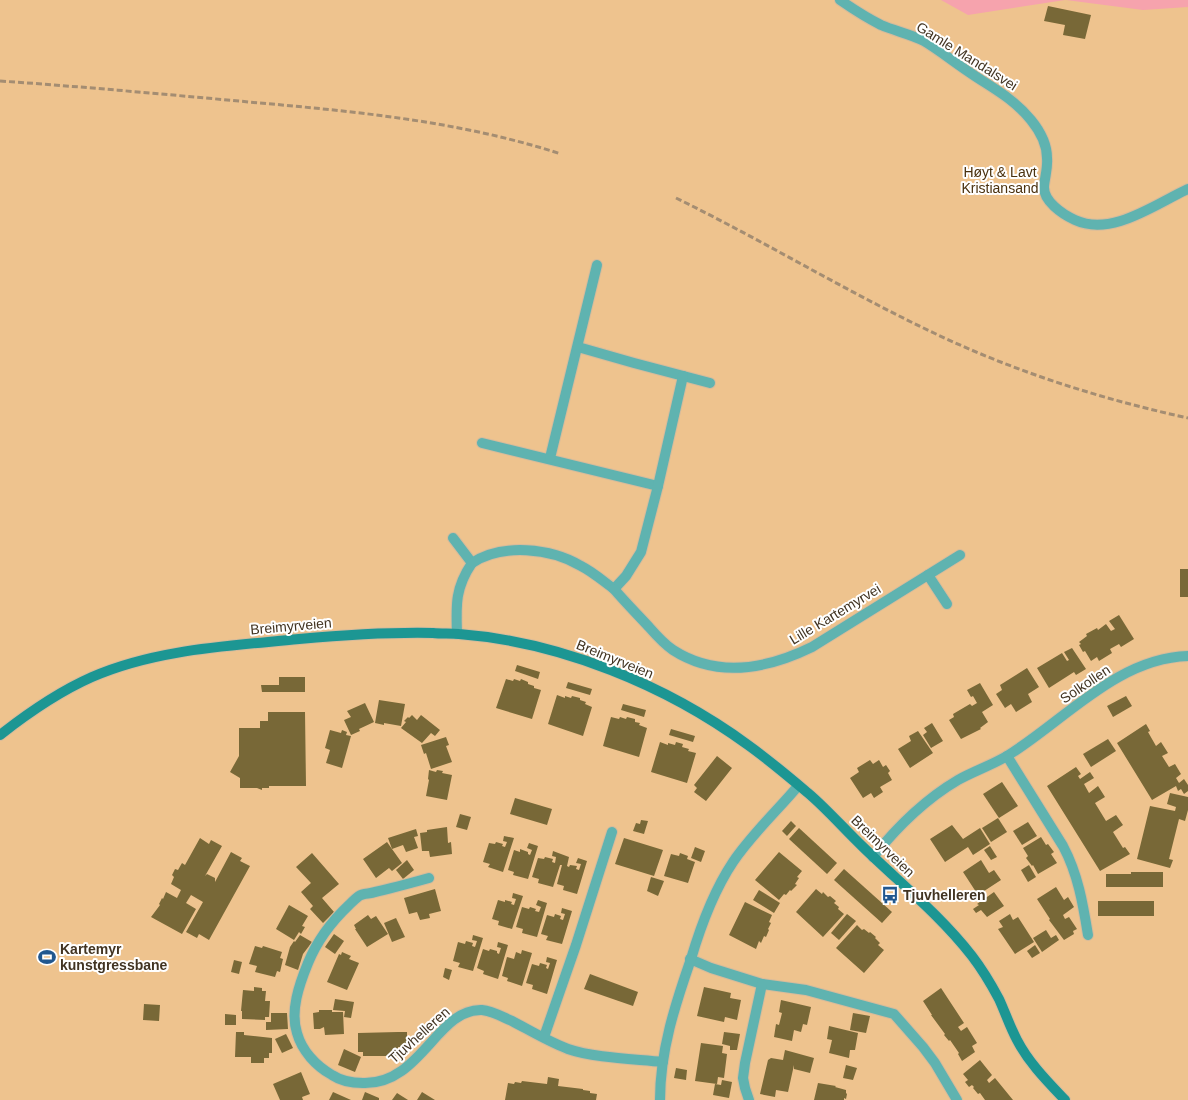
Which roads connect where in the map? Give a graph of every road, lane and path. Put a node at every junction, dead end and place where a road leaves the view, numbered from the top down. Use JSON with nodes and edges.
{"nodes":[{"id":1,"x":840,"y":0,"type":"edge"},
{"id":2,"x":1188,"y":189,"type":"edge"},
{"id":3,"x":598,"y":265,"type":"dead end"},
{"id":4,"x":578,"y":347,"type":"junction"},
{"id":5,"x":683,"y":376,"type":"junction"},
{"id":6,"x":710,"y":383,"type":"dead end"},
{"id":7,"x":482,"y":443,"type":"dead end"},
{"id":8,"x":550,"y":458,"type":"junction"},
{"id":9,"x":658,"y":486,"type":"junction"},
{"id":10,"x":453,"y":538,"type":"dead end"},
{"id":11,"x":960,"y":555,"type":"dead end"},
{"id":12,"x":472,"y":563,"type":"junction"},
{"id":13,"x":928,"y":575,"type":"junction"},
{"id":14,"x":614,"y":589,"type":"junction"},
{"id":15,"x":947,"y":604,"type":"dead end"},
{"id":16,"x":457,"y":634,"type":"junction"},
{"id":17,"x":1188,"y":656,"type":"edge"},
{"id":18,"x":0,"y":735,"type":"edge"},
{"id":19,"x":1007,"y":756,"type":"junction"},
{"id":20,"x":798,"y":786,"type":"junction"},
{"id":21,"x":612,"y":832,"type":"dead end"},
{"id":22,"x":873,"y":857,"type":"junction"},
{"id":23,"x":429,"y":878,"type":"dead end"},
{"id":24,"x":1088,"y":935,"type":"dead end"},
{"id":25,"x":690,"y":959,"type":"junction"},
{"id":26,"x":762,"y":984,"type":"junction"},
{"id":27,"x":544,"y":1037,"type":"junction"},
{"id":28,"x":662,"y":1062,"type":"junction"},
{"id":29,"x":660,"y":1100,"type":"edge"},
{"id":30,"x":749,"y":1100,"type":"edge"},
{"id":31,"x":957,"y":1100,"type":"edge"},
{"id":32,"x":1065,"y":1100,"type":"edge"}],
"edges":[{"from":1,"to":2,"type":"street","name":"Gamle Mandalsvei"},
{"from":3,"to":4,"type":"street"},
{"from":4,"to":5,"type":"street"},
{"from":4,"to":8,"type":"street"},
{"from":5,"to":6,"type":"street"},
{"from":5,"to":9,"type":"street"},
{"from":7,"to":8,"type":"street"},
{"from":8,"to":9,"type":"street"},
{"from":9,"to":14,"type":"street"},
{"from":10,"to":12,"type":"street"},
{"from":11,"to":13,"type":"street","name":"Lille Kartemyrvei"},
{"from":12,"to":14,"type":"street","name":"Lille Kartemyrvei"},
{"from":12,"to":16,"type":"street"},
{"from":13,"to":14,"type":"street","name":"Lille Kartemyrvei"},
{"from":13,"to":15,"type":"street"},
{"from":16,"to":18,"type":"street","name":"Breimyrveien"},
{"from":16,"to":20,"type":"street","name":"Breimyrveien"},
{"from":17,"to":19,"type":"street","name":"Solkollen"},
{"from":19,"to":22,"type":"street","name":"Solkollen"},
{"from":19,"to":24,"type":"street"},
{"from":20,"to":22,"type":"street","name":"Breimyrveien"},
{"from":20,"to":25,"type":"street"},
{"from":21,"to":27,"type":"street"},
{"from":22,"to":32,"type":"street","name":"Breimyrveien"},
{"from":23,"to":27,"type":"street","name":"Tjuvhelleren"},
{"from":25,"to":26,"type":"street"},
{"from":25,"to":28,"type":"street"},
{"from":26,"to":30,"type":"street"},
{"from":26,"to":31,"type":"street"},
{"from":27,"to":28,"type":"street","name":"Tjuvhelleren"},
{"from":28,"to":29,"type":"street"}]}
